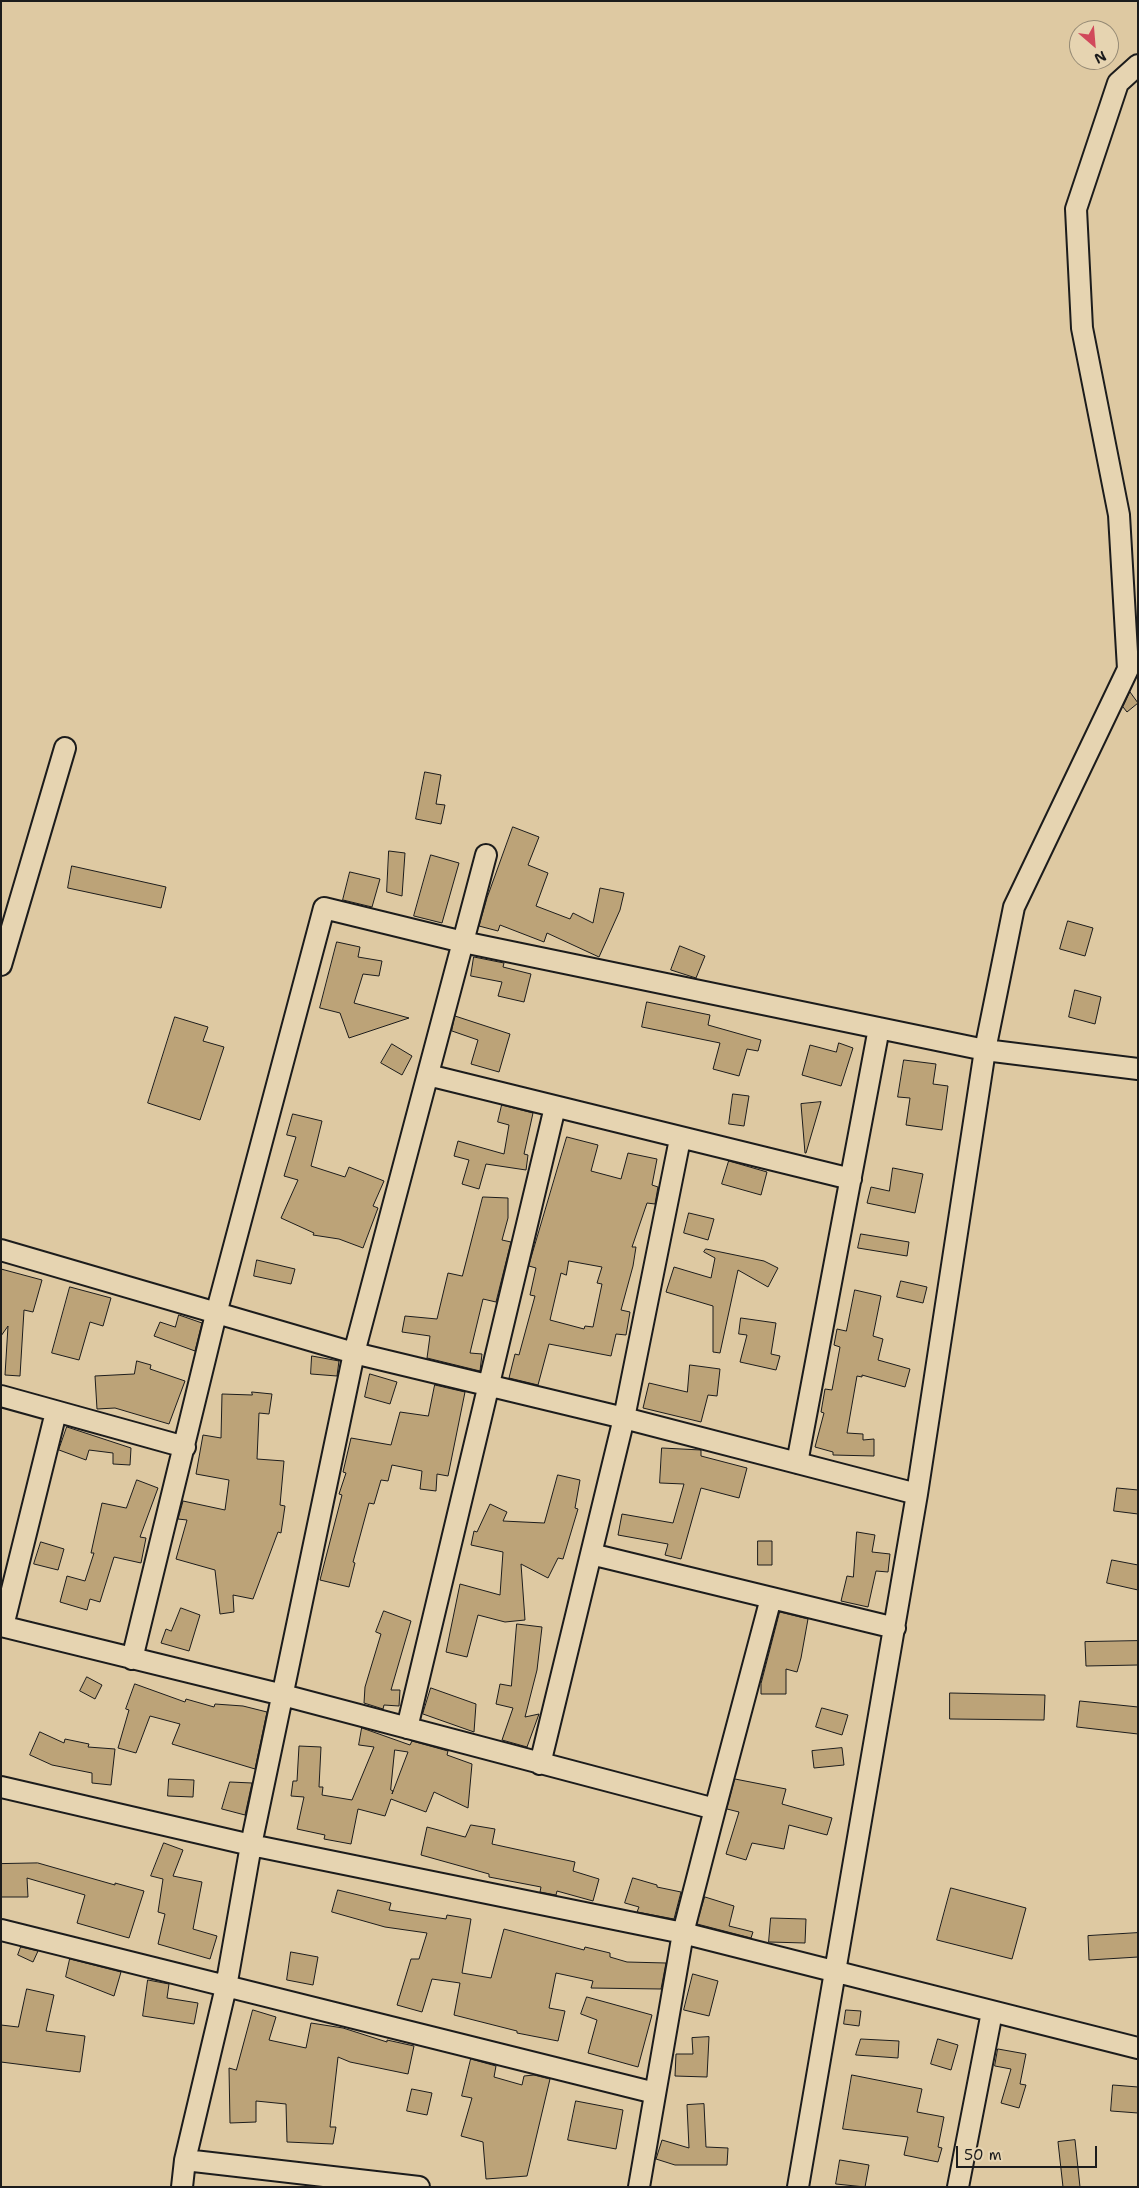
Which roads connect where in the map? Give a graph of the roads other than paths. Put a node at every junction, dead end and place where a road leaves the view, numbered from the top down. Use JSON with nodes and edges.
{"nodes":[{"id":1,"x":1138,"y":65,"type":"edge"},
{"id":2,"x":1128,"y":516,"type":"edge"},
{"id":3,"x":65,"y":748,"type":"dead end"},
{"id":4,"x":486,"y":855,"type":"dead end"},
{"id":5,"x":463,"y":942,"type":"junction"},
{"id":6,"x":1,"y":965,"type":"edge"},
{"id":7,"x":878,"y":1028,"type":"junction"},
{"id":8,"x":985,"y":1050,"type":"junction"},
{"id":9,"x":1138,"y":1070,"type":"edge"},
{"id":10,"x":428,"y":1075,"type":"junction"},
{"id":11,"x":556,"y":1107,"type":"junction"},
{"id":12,"x":680,"y":1138,"type":"junction"},
{"id":13,"x":851,"y":1179,"type":"junction"},
{"id":14,"x":1,"y":1250,"type":"edge"},
{"id":15,"x":216,"y":1314,"type":"junction"},
{"id":16,"x":354,"y":1353,"type":"junction"},
{"id":17,"x":487,"y":1385,"type":"junction"},
{"id":18,"x":1,"y":1396,"type":"edge"},
{"id":19,"x":56,"y":1412,"type":"junction"},
{"id":20,"x":624,"y":1418,"type":"junction"},
{"id":21,"x":185,"y":1446,"type":"junction"},
{"id":22,"x":797,"y":1463,"type":"junction"},
{"id":23,"x":917,"y":1494,"type":"junction"},
{"id":24,"x":591,"y":1554,"type":"junction"},
{"id":25,"x":771,"y":1598,"type":"junction"},
{"id":26,"x":2,"y":1626,"type":"edge"},
{"id":27,"x":895,"y":1628,"type":"junction"},
{"id":28,"x":132,"y":1659,"type":"junction"},
{"id":29,"x":283,"y":1695,"type":"junction"},
{"id":30,"x":407,"y":1728,"type":"junction"},
{"id":31,"x":540,"y":1764,"type":"junction"},
{"id":32,"x":1,"y":1787,"type":"edge"},
{"id":33,"x":715,"y":1809,"type":"junction"},
{"id":34,"x":251,"y":1845,"type":"junction"},
{"id":35,"x":1,"y":1930,"type":"edge"},
{"id":36,"x":683,"y":1933,"type":"junction"},
{"id":37,"x":836,"y":1972,"type":"junction"},
{"id":38,"x":226,"y":1987,"type":"junction"},
{"id":39,"x":992,"y":2012,"type":"junction"},
{"id":40,"x":1138,"y":2048,"type":"edge"},
{"id":41,"x":655,"y":2093,"type":"junction"},
{"id":42,"x":185,"y":2160,"type":"junction"},
{"id":43,"x":182,"y":2187,"type":"edge"},
{"id":44,"x":419,"y":2187,"type":"edge"},
{"id":45,"x":639,"y":2187,"type":"edge"},
{"id":46,"x":798,"y":2187,"type":"edge"},
{"id":47,"x":958,"y":2187,"type":"edge"}],
"edges":[{"from":1,"to":2,"type":"street"},
{"from":2,"to":8,"type":"street"},
{"from":3,"to":6,"type":"street"},
{"from":4,"to":5,"type":"street"},
{"from":5,"to":7,"type":"street"},
{"from":5,"to":10,"type":"street"},
{"from":5,"to":15,"type":"street"},
{"from":7,"to":8,"type":"street"},
{"from":7,"to":13,"type":"street"},
{"from":8,"to":9,"type":"street"},
{"from":8,"to":23,"type":"street"},
{"from":10,"to":11,"type":"street"},
{"from":10,"to":16,"type":"street"},
{"from":11,"to":12,"type":"street"},
{"from":11,"to":17,"type":"street"},
{"from":12,"to":13,"type":"street"},
{"from":12,"to":20,"type":"street"},
{"from":13,"to":22,"type":"street"},
{"from":14,"to":15,"type":"street"},
{"from":15,"to":16,"type":"street"},
{"from":15,"to":21,"type":"street"},
{"from":16,"to":17,"type":"street"},
{"from":16,"to":29,"type":"street"},
{"from":17,"to":20,"type":"street"},
{"from":17,"to":30,"type":"street"},
{"from":18,"to":19,"type":"street"},
{"from":19,"to":21,"type":"street"},
{"from":19,"to":26,"type":"street"},
{"from":20,"to":22,"type":"street"},
{"from":20,"to":24,"type":"street"},
{"from":21,"to":28,"type":"street"},
{"from":22,"to":23,"type":"street"},
{"from":23,"to":27,"type":"street"},
{"from":24,"to":25,"type":"street"},
{"from":24,"to":31,"type":"street"},
{"from":25,"to":27,"type":"street"},
{"from":25,"to":33,"type":"street"},
{"from":26,"to":28,"type":"street"},
{"from":27,"to":37,"type":"street"},
{"from":28,"to":29,"type":"street"},
{"from":29,"to":30,"type":"street"},
{"from":29,"to":34,"type":"street"},
{"from":30,"to":31,"type":"street"},
{"from":31,"to":33,"type":"street"},
{"from":32,"to":34,"type":"street"},
{"from":33,"to":36,"type":"street"},
{"from":34,"to":36,"type":"street"},
{"from":34,"to":38,"type":"street"},
{"from":35,"to":38,"type":"street"},
{"from":36,"to":37,"type":"street"},
{"from":36,"to":41,"type":"street"},
{"from":37,"to":39,"type":"street"},
{"from":37,"to":46,"type":"street"},
{"from":38,"to":41,"type":"street"},
{"from":38,"to":42,"type":"street"},
{"from":39,"to":40,"type":"street"},
{"from":39,"to":47,"type":"street"},
{"from":41,"to":45,"type":"street"},
{"from":42,"to":43,"type":"street"},
{"from":42,"to":44,"type":"street"}]}
